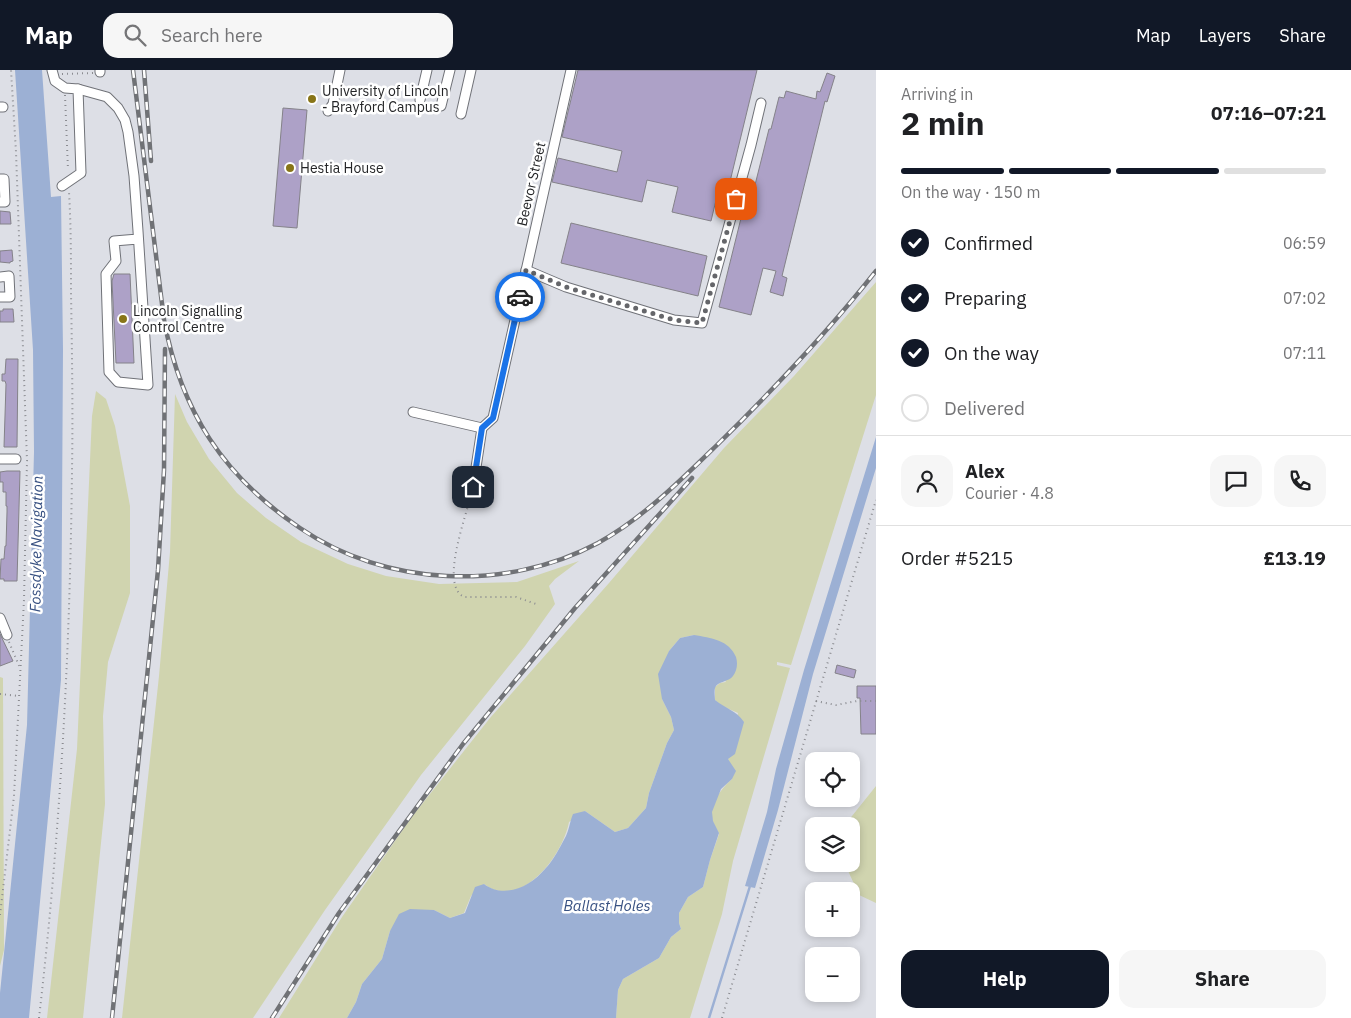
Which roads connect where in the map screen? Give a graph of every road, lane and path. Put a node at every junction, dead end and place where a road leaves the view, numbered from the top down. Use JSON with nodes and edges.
{"nodes":[{"id":1,"x":11,"y":70,"type":"edge"},
{"id":2,"x":340,"y":70,"type":"edge"},
{"id":3,"x":427,"y":70,"type":"edge"},
{"id":4,"x":450,"y":70,"type":"edge"},
{"id":5,"x":471,"y":70,"type":"edge"},
{"id":6,"x":571,"y":70,"type":"edge"},
{"id":7,"x":100,"y":71,"type":"edge"},
{"id":8,"x":52,"y":72,"type":"edge"},
{"id":9,"x":65,"y":88,"type":"junction"},
{"id":10,"x":78,"y":89,"type":"junction"},
{"id":11,"x":420,"y":100,"type":"dead end"},
{"id":12,"x":761,"y":104,"type":"dead end"},
{"id":13,"x":442,"y":106,"type":"dead end"},
{"id":14,"x":333,"y":107,"type":"dead end"},
{"id":15,"x":461,"y":114,"type":"dead end"},
{"id":16,"x":0,"y":179,"type":"edge"},
{"id":17,"x":65,"y":184,"type":"junction"},
{"id":18,"x":0,"y":202,"type":"edge"},
{"id":19,"x":138,"y":239,"type":"junction"},
{"id":20,"x":526,"y":270,"type":"junction"},
{"id":21,"x":0,"y":277,"type":"edge"},
{"id":22,"x":0,"y":297,"type":"edge"},
{"id":23,"x":413,"y":412,"type":"dead end"},
{"id":24,"x":482,"y":428,"type":"junction"},
{"id":25,"x":0,"y":459,"type":"edge"},
{"id":26,"x":16,"y":459,"type":"dead end"},
{"id":27,"x":473,"y":487,"type":"joint"},
{"id":28,"x":876,"y":500,"type":"edge"},
{"id":29,"x":539,"y":605,"type":"dead end"},
{"id":30,"x":0,"y":618,"type":"edge"},
{"id":31,"x":7,"y":635,"type":"joint"},
{"id":32,"x":20,"y":669,"type":"junction"},
{"id":33,"x":0,"y":694,"type":"edge"},
{"id":34,"x":19,"y":696,"type":"junction"},
{"id":35,"x":816,"y":701,"type":"junction"},
{"id":36,"x":876,"y":701,"type":"edge"},
{"id":37,"x":0,"y":915,"type":"edge"},
{"id":38,"x":39,"y":1018,"type":"edge"},
{"id":39,"x":722,"y":1018,"type":"edge"}],
"edges":[{"from":1,"to":32,"type":"path"},
{"from":2,"to":14,"type":"street"},
{"from":3,"to":11,"type":"street"},
{"from":4,"to":13,"type":"street"},
{"from":5,"to":15,"type":"street"},
{"from":6,"to":20,"type":"street","name":"Beevor Street"},
{"from":7,"to":8,"type":"path"},
{"from":8,"to":9,"type":"street"},
{"from":9,"to":10,"type":"street"},
{"from":9,"to":17,"type":"path"},
{"from":10,"to":17,"type":"street"},
{"from":10,"to":19,"type":"street"},
{"from":12,"to":20,"type":"street"},
{"from":16,"to":18,"type":"street"},
{"from":17,"to":38,"type":"path"},
{"from":19,"to":19,"type":"street"},
{"from":20,"to":24,"type":"street","name":"Beevor Street"},
{"from":21,"to":22,"type":"street"},
{"from":23,"to":24,"type":"street"},
{"from":24,"to":27,"type":"street"},
{"from":25,"to":26,"type":"street"},
{"from":27,"to":29,"type":"path"},
{"from":28,"to":35,"type":"path"},
{"from":30,"to":31,"type":"street"},
{"from":31,"to":32,"type":"path"},
{"from":32,"to":34,"type":"path"},
{"from":33,"to":34,"type":"path"},
{"from":34,"to":37,"type":"path"},
{"from":35,"to":36,"type":"path"},
{"from":35,"to":39,"type":"path"}]}
